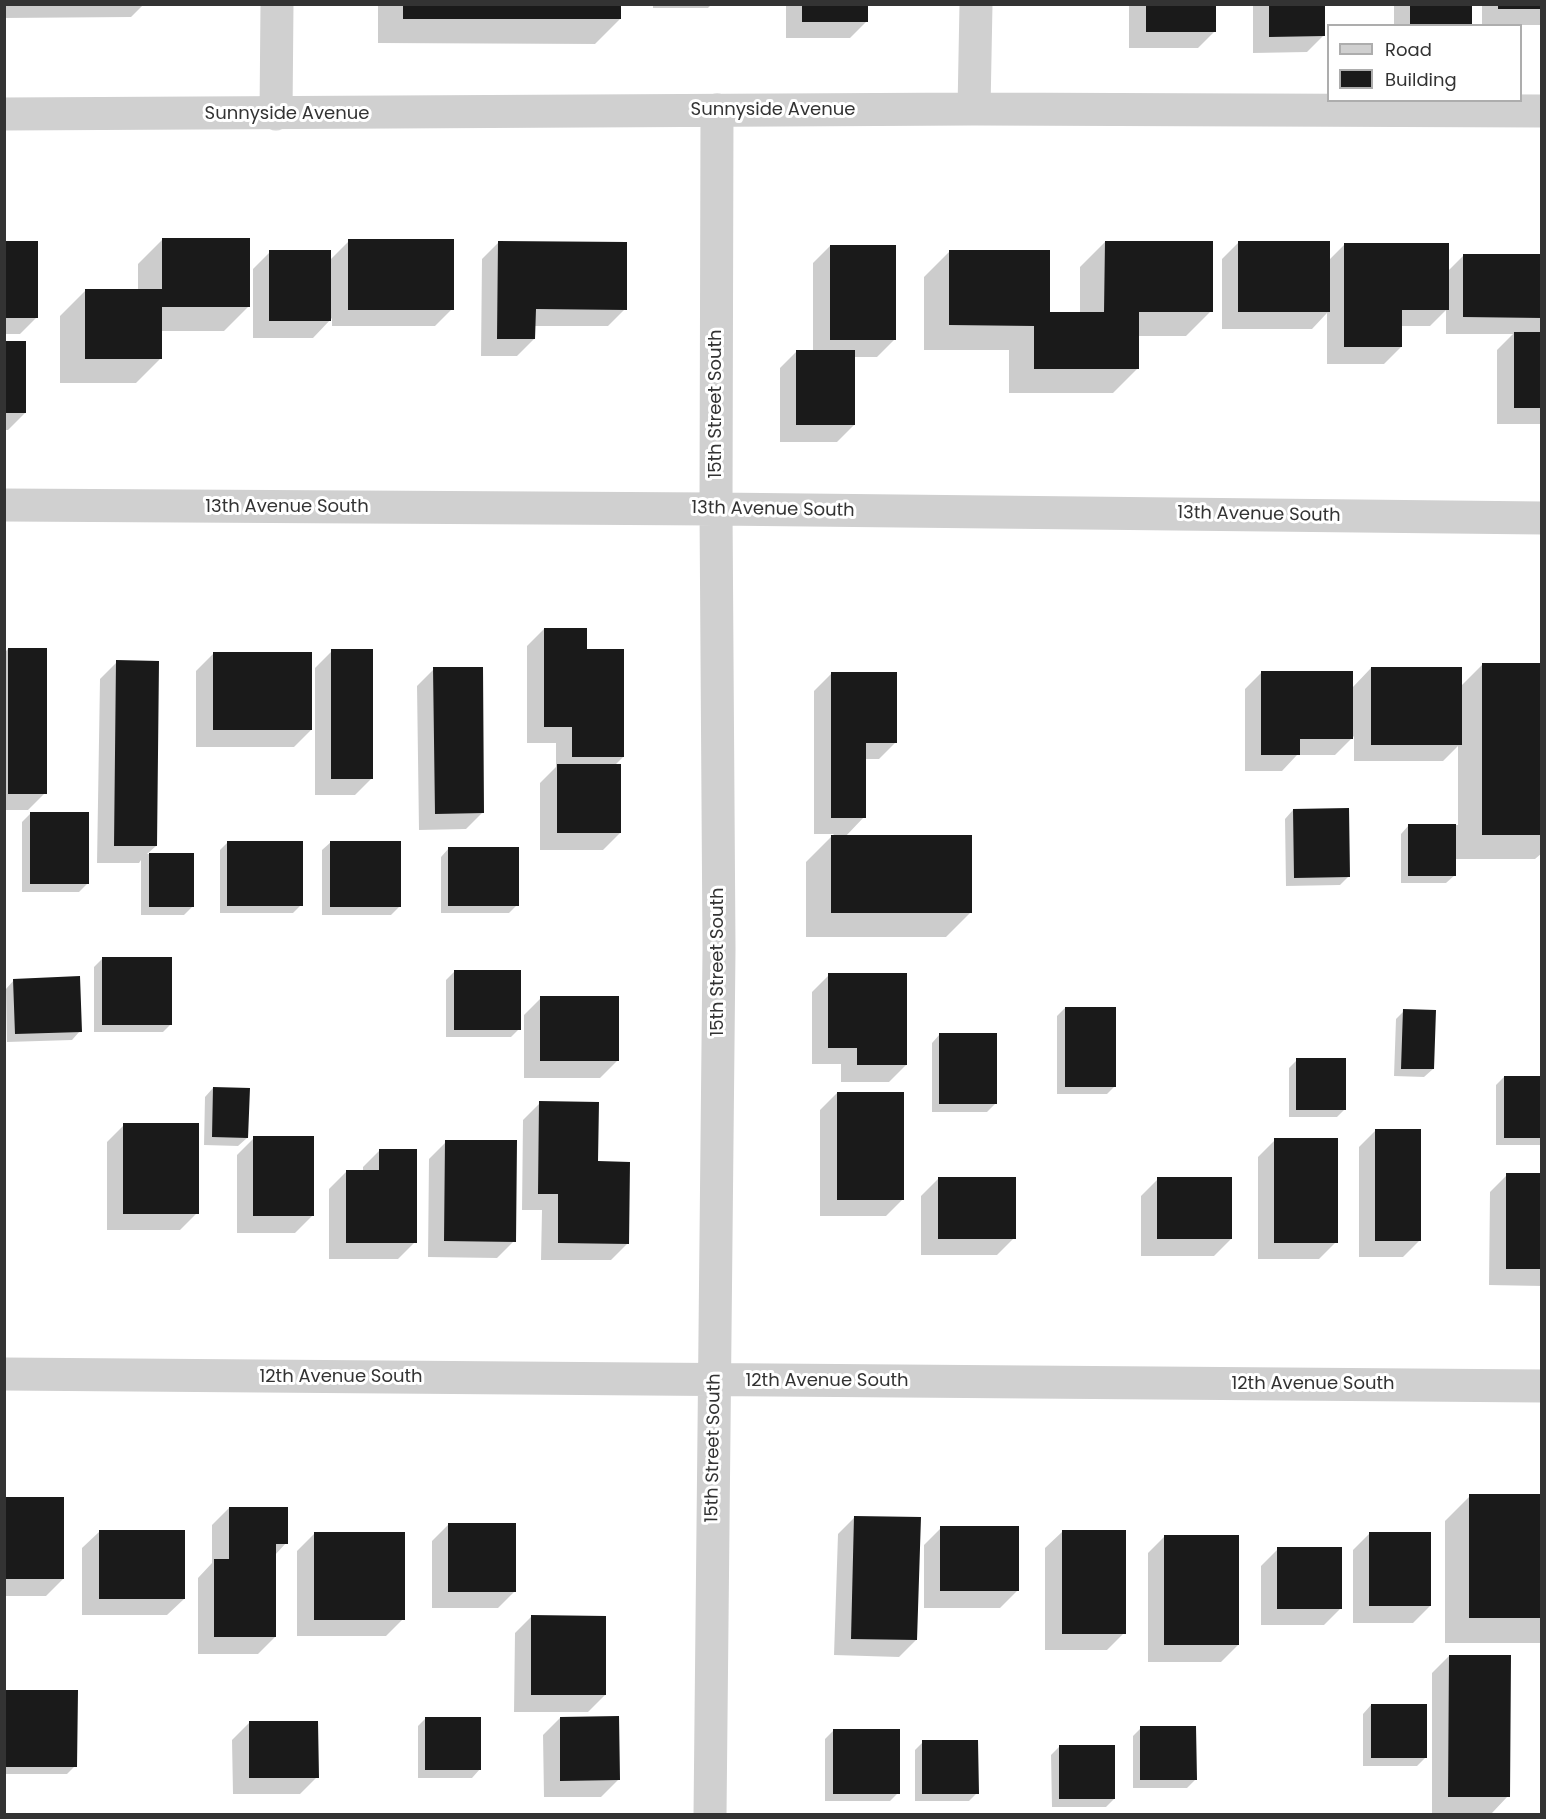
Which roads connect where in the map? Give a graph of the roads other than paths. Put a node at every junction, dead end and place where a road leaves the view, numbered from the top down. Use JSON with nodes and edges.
{"nodes":[{"id":1,"x":277,"y":4,"type":"edge"},
{"id":2,"x":976,"y":4,"type":"edge"},
{"id":3,"x":974,"y":109,"type":"junction"},
{"id":4,"x":717,"y":110,"type":"junction"},
{"id":5,"x":1542,"y":111,"type":"edge"},
{"id":6,"x":4,"y":114,"type":"edge"},
{"id":7,"x":276,"y":114,"type":"junction"},
{"id":8,"x":4,"y":505,"type":"edge"},
{"id":9,"x":716,"y":509,"type":"junction"},
{"id":10,"x":1542,"y":518,"type":"edge"},
{"id":11,"x":4,"y":1374,"type":"edge"},
{"id":12,"x":714,"y":1380,"type":"junction"},
{"id":13,"x":1542,"y":1386,"type":"edge"},
{"id":14,"x":710,"y":1815,"type":"edge"}],
"edges":[{"from":1,"to":7,"type":"street"},
{"from":2,"to":3,"type":"street"},
{"from":3,"to":4,"type":"street","name":"Sunnyside Avenue"},
{"from":3,"to":5,"type":"street","name":"Sunnyside Avenue"},
{"from":4,"to":7,"type":"street","name":"Sunnyside Avenue"},
{"from":4,"to":9,"type":"street","name":"15th Street South"},
{"from":6,"to":7,"type":"street","name":"Sunnyside Avenue"},
{"from":8,"to":9,"type":"street","name":"13th Avenue South"},
{"from":9,"to":10,"type":"street","name":"13th Avenue South"},
{"from":9,"to":12,"type":"street","name":"15th Street South"},
{"from":11,"to":12,"type":"street","name":"12th Avenue South"},
{"from":12,"to":13,"type":"street","name":"12th Avenue South"},
{"from":12,"to":14,"type":"street","name":"15th Street South"}]}
